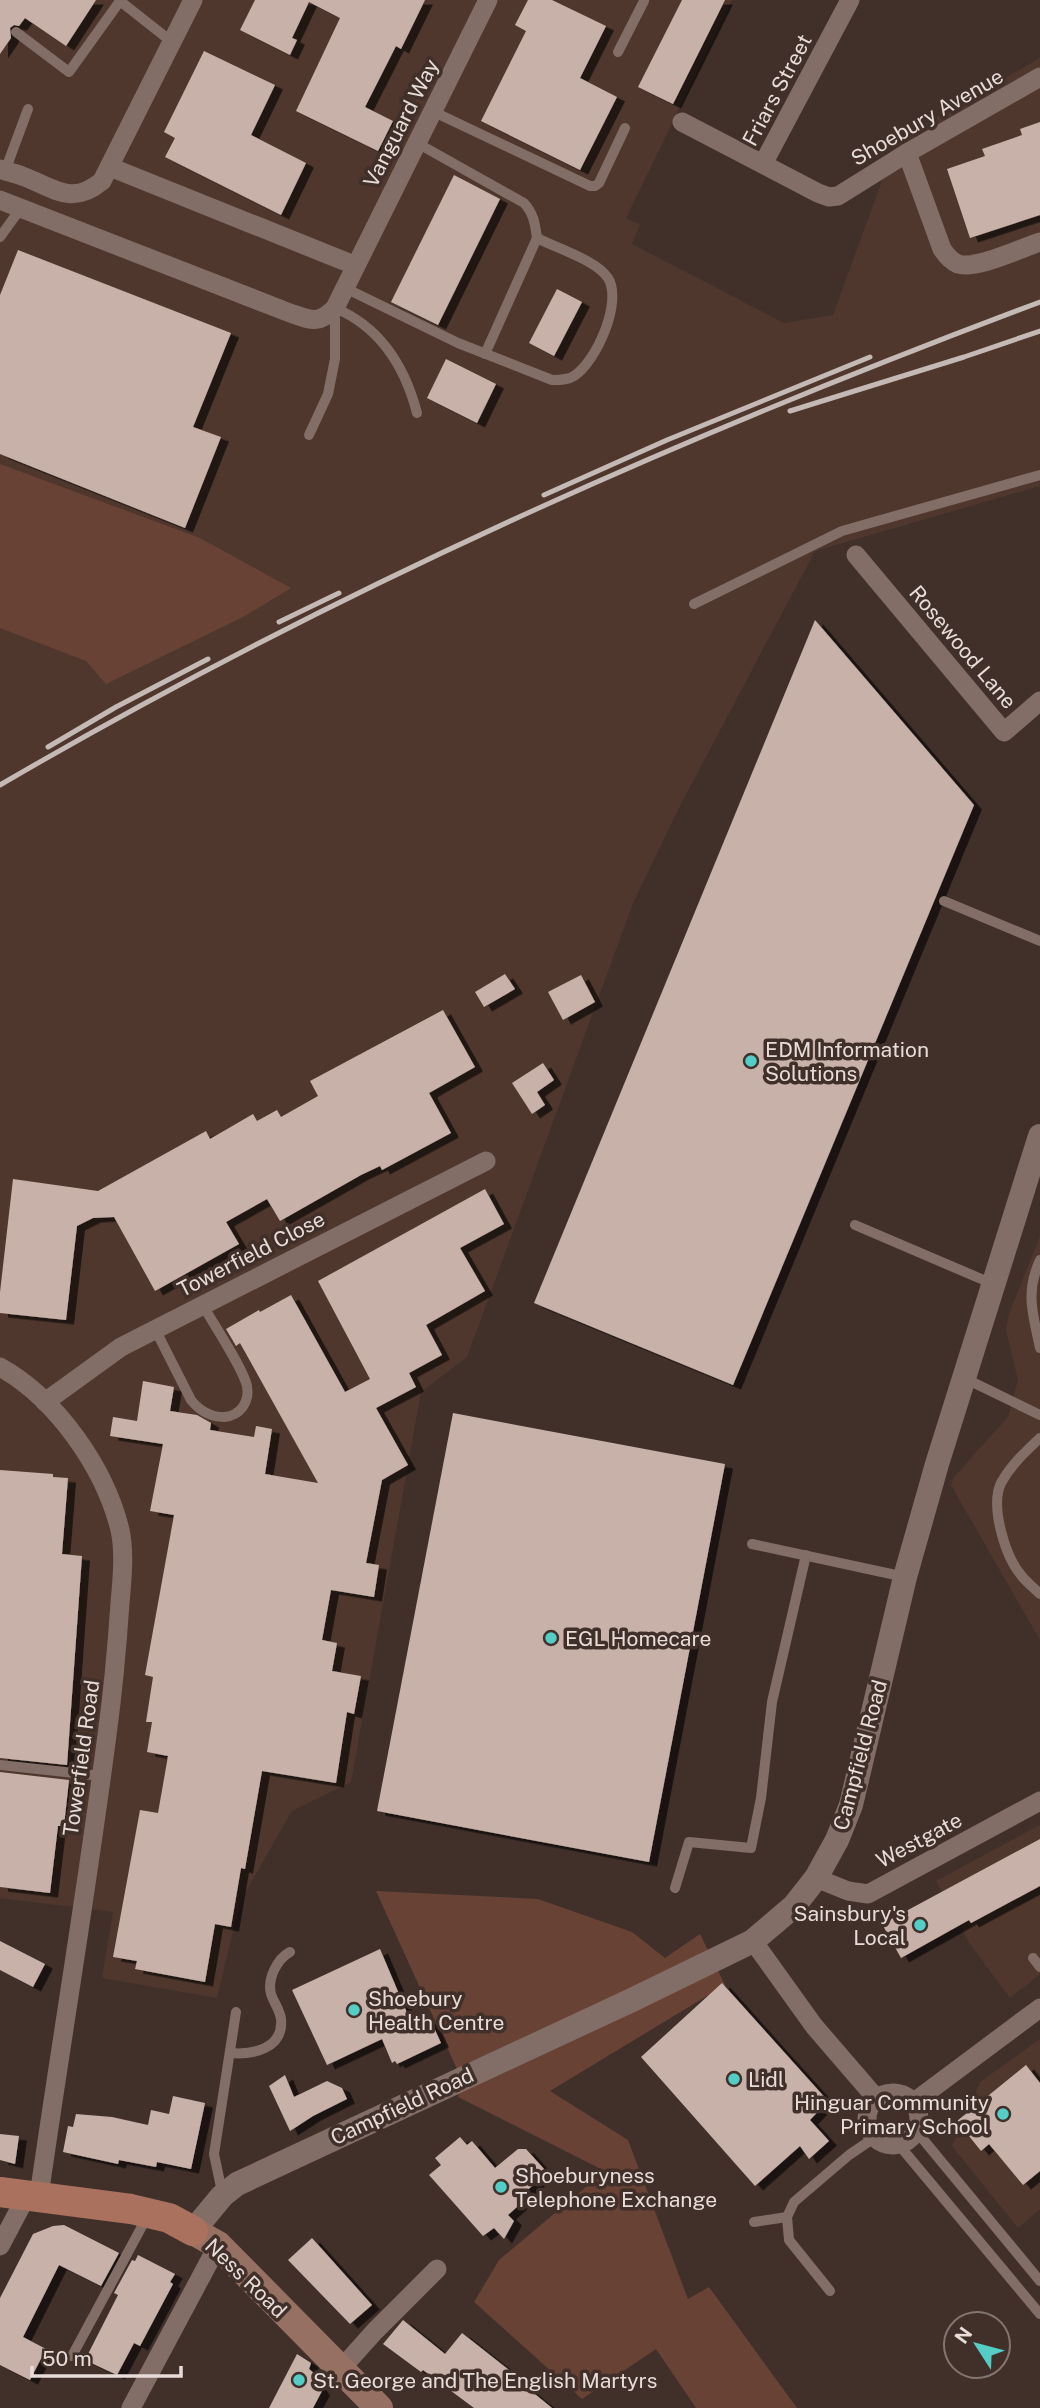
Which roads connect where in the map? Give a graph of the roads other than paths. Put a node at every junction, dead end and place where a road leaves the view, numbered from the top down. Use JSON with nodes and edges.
{"nodes":[{"id":1,"x":120,"y":0,"type":"edge"},
{"id":2,"x":193,"y":0,"type":"edge"},
{"id":3,"x":488,"y":0,"type":"edge"},
{"id":4,"x":643,"y":0,"type":"edge"},
{"id":5,"x":850,"y":0,"type":"edge"},
{"id":6,"x":16,"y":32,"type":"dead end"},
{"id":7,"x":172,"y":42,"type":"junction"},
{"id":8,"x":618,"y":52,"type":"dead end"},
{"id":9,"x":1040,"y":78,"type":"edge"},
{"id":10,"x":27,"y":109,"type":"dead end"},
{"id":11,"x":432,"y":111,"type":"junction"},
{"id":12,"x":682,"y":122,"type":"dead end"},
{"id":13,"x":625,"y":128,"type":"dead end"},
{"id":14,"x":417,"y":143,"type":"junction"},
{"id":15,"x":907,"y":153,"type":"junction"},
{"id":16,"x":763,"y":164,"type":"junction"},
{"id":17,"x":110,"y":167,"type":"junction"},
{"id":18,"x":9,"y":172,"type":"edge"},
{"id":19,"x":10,"y":204,"type":"edge"},
{"id":20,"x":0,"y":237,"type":"edge"},
{"id":21,"x":537,"y":238,"type":"junction"},
{"id":22,"x":1040,"y":242,"type":"edge"},
{"id":23,"x":354,"y":265,"type":"junction"},
{"id":24,"x":345,"y":288,"type":"junction"},
{"id":25,"x":335,"y":308,"type":"junction"},
{"id":26,"x":485,"y":354,"type":"junction"},
{"id":27,"x":417,"y":413,"type":"dead end"},
{"id":28,"x":309,"y":435,"type":"dead end"},
{"id":29,"x":1040,"y":475,"type":"edge"},
{"id":30,"x":856,"y":555,"type":"dead end"},
{"id":31,"x":695,"y":604,"type":"dead end"},
{"id":32,"x":1040,"y":701,"type":"edge"},
{"id":33,"x":944,"y":901,"type":"dead end"},
{"id":34,"x":1040,"y":942,"type":"edge"},
{"id":35,"x":1040,"y":1136,"type":"edge"},
{"id":36,"x":486,"y":1161,"type":"dead end"},
{"id":37,"x":855,"y":1225,"type":"dead end"},
{"id":38,"x":1040,"y":1260,"type":"edge"},
{"id":39,"x":993,"y":1284,"type":"junction"},
{"id":40,"x":202,"y":1304,"type":"junction"},
{"id":41,"x":155,"y":1329,"type":"junction"},
{"id":42,"x":1040,"y":1348,"type":"edge"},
{"id":43,"x":0,"y":1367,"type":"edge"},
{"id":44,"x":964,"y":1378,"type":"junction"},
{"id":45,"x":45,"y":1402,"type":"junction"},
{"id":46,"x":1040,"y":1415,"type":"edge"},
{"id":47,"x":1040,"y":1438,"type":"edge"},
{"id":48,"x":752,"y":1544,"type":"dead end"},
{"id":49,"x":806,"y":1555,"type":"junction"},
{"id":50,"x":905,"y":1577,"type":"junction"},
{"id":51,"x":1040,"y":1594,"type":"edge"},
{"id":52,"x":0,"y":1765,"type":"edge"},
{"id":53,"x":102,"y":1776,"type":"junction"},
{"id":54,"x":1040,"y":1801,"type":"edge"},
{"id":55,"x":816,"y":1878,"type":"junction"},
{"id":56,"x":675,"y":1888,"type":"dead end"},
{"id":57,"x":753,"y":1941,"type":"junction"},
{"id":58,"x":290,"y":1952,"type":"dead end"},
{"id":59,"x":1033,"y":1958,"type":"dead end"},
{"id":60,"x":1040,"y":1967,"type":"edge"},
{"id":61,"x":1040,"y":2008,"type":"edge"},
{"id":62,"x":236,"y":2012,"type":"dead end"},
{"id":63,"x":230,"y":2053,"type":"junction"},
{"id":64,"x":876,"y":2098,"type":"junction"},
{"id":65,"x":914,"y":2102,"type":"junction"},
{"id":66,"x":916,"y":2132,"type":"junction"},
{"id":67,"x":874,"y":2138,"type":"junction"},
{"id":68,"x":899,"y":2145,"type":"junction"},
{"id":69,"x":22,"y":2194,"type":"edge"},
{"id":70,"x":222,"y":2196,"type":"junction"},
{"id":71,"x":149,"y":2214,"type":"junction"},
{"id":72,"x":787,"y":2217,"type":"junction"},
{"id":73,"x":754,"y":2222,"type":"dead end"},
{"id":74,"x":206,"y":2238,"type":"junction"},
{"id":75,"x":0,"y":2246,"type":"edge"},
{"id":76,"x":437,"y":2269,"type":"dead end"},
{"id":77,"x":1040,"y":2281,"type":"edge"},
{"id":78,"x":830,"y":2291,"type":"dead end"},
{"id":79,"x":1040,"y":2314,"type":"edge"},
{"id":80,"x":72,"y":2356,"type":"dead end"},
{"id":81,"x":340,"y":2370,"type":"junction"},
{"id":82,"x":131,"y":2408,"type":"edge"},
{"id":83,"x":379,"y":2408,"type":"edge"}],
"edges":[{"from":1,"to":6,"type":"lane"},
{"from":1,"to":7,"type":"lane"},
{"from":2,"to":7,"type":"street"},
{"from":3,"to":11,"type":"street","name":"Vanguard Way"},
{"from":4,"to":8,"type":"lane"},
{"from":5,"to":16,"type":"street","name":"Friars Street"},
{"from":7,"to":17,"type":"street"},
{"from":9,"to":15,"type":"street","name":"Shoebury Avenue"},
{"from":10,"to":18,"type":"lane"},
{"from":11,"to":13,"type":"lane"},
{"from":11,"to":14,"type":"street","name":"Vanguard Way"},
{"from":12,"to":16,"type":"street"},
{"from":14,"to":21,"type":"lane"},
{"from":14,"to":23,"type":"street","name":"Vanguard Way"},
{"from":15,"to":16,"type":"street","name":"Shoebury Avenue"},
{"from":15,"to":22,"type":"street"},
{"from":17,"to":18,"type":"street"},
{"from":17,"to":23,"type":"street"},
{"from":18,"to":19,"type":"street"},
{"from":19,"to":20,"type":"lane"},
{"from":19,"to":25,"type":"street"},
{"from":21,"to":26,"type":"lane"},
{"from":21,"to":26,"type":"lane"},
{"from":23,"to":24,"type":"street","name":"Vanguard Way"},
{"from":24,"to":25,"type":"street","name":"Vanguard Way"},
{"from":24,"to":26,"type":"lane"},
{"from":25,"to":27,"type":"lane"},
{"from":25,"to":28,"type":"lane"},
{"from":29,"to":31,"type":"lane"},
{"from":30,"to":32,"type":"street","name":"Rosewood Lane"},
{"from":33,"to":34,"type":"lane"},
{"from":35,"to":39,"type":"street","name":"Campfield Road"},
{"from":36,"to":40,"type":"street","name":"Towerfield Close"},
{"from":37,"to":39,"type":"lane"},
{"from":38,"to":42,"type":"lane"},
{"from":39,"to":44,"type":"street","name":"Campfield Road"},
{"from":40,"to":41,"type":"street","name":"Towerfield Close"},
{"from":40,"to":41,"type":"lane"},
{"from":41,"to":45,"type":"street","name":"Towerfield Close"},
{"from":43,"to":45,"type":"street","name":"Towerfield Road"},
{"from":44,"to":46,"type":"lane"},
{"from":44,"to":50,"type":"street","name":"Campfield Road"},
{"from":45,"to":53,"type":"street","name":"Towerfield Road"},
{"from":47,"to":51,"type":"lane"},
{"from":48,"to":49,"type":"lane"},
{"from":49,"to":50,"type":"lane"},
{"from":49,"to":56,"type":"lane"},
{"from":50,"to":55,"type":"street","name":"Campfield Road"},
{"from":52,"to":53,"type":"lane"},
{"from":53,"to":69,"type":"street","name":"Towerfield Road"},
{"from":54,"to":55,"type":"street","name":"Westgate"},
{"from":55,"to":57,"type":"street","name":"Campfield Road"},
{"from":57,"to":64,"type":"street"},
{"from":57,"to":70,"type":"street","name":"Campfield Road"},
{"from":58,"to":63,"type":"lane"},
{"from":59,"to":60,"type":"lane"},
{"from":61,"to":65,"type":"street"},
{"from":62,"to":63,"type":"lane"},
{"from":63,"to":70,"type":"lane"},
{"from":64,"to":65,"type":"street"},
{"from":64,"to":67,"type":"street"},
{"from":65,"to":66,"type":"street"},
{"from":66,"to":68,"type":"street"},
{"from":66,"to":77,"type":"lane"},
{"from":67,"to":68,"type":"street"},
{"from":67,"to":72,"type":"lane"},
{"from":68,"to":79,"type":"lane"},
{"from":69,"to":71,"type":"main road","name":"Ness Road"},
{"from":69,"to":75,"type":"street","name":"Towerfield Road"},
{"from":70,"to":74,"type":"street","name":"Campfield Road"},
{"from":71,"to":74,"type":"main road","name":"Ness Road"},
{"from":71,"to":80,"type":"lane"},
{"from":72,"to":73,"type":"lane"},
{"from":72,"to":78,"type":"lane"},
{"from":74,"to":81,"type":"main road","name":"Ness Road"},
{"from":74,"to":82,"type":"street"},
{"from":76,"to":81,"type":"street"},
{"from":81,"to":83,"type":"main road","name":"Ness Road"}]}
